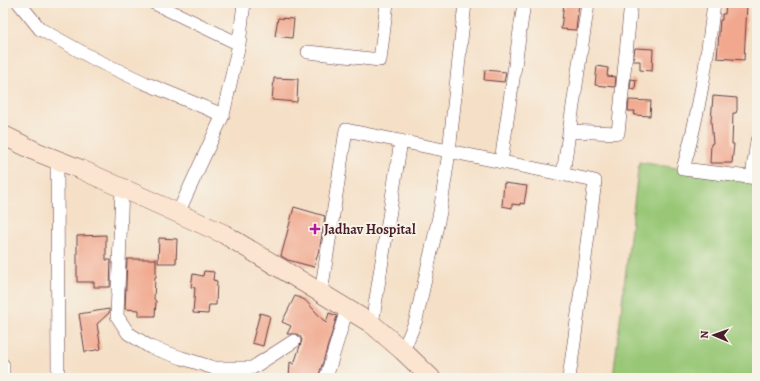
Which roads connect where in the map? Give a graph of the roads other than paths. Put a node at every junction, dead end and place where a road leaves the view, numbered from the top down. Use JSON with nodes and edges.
{"nodes":[{"id":1,"x":19,"y":3,"type":"edge"},
{"id":2,"x":154,"y":3,"type":"edge"},
{"id":3,"x":244,"y":3,"type":"edge"},
{"id":4,"x":387,"y":3,"type":"edge"},
{"id":5,"x":465,"y":3,"type":"edge"},
{"id":6,"x":524,"y":3,"type":"edge"},
{"id":7,"x":588,"y":3,"type":"edge"},
{"id":8,"x":631,"y":3,"type":"edge"},
{"id":9,"x":714,"y":3,"type":"edge"},
{"id":10,"x":239,"y":44,"type":"junction"},
{"id":11,"x":308,"y":52,"type":"dead end"},
{"id":12,"x":223,"y":115,"type":"junction"},
{"id":13,"x":569,"y":131,"type":"junction"},
{"id":14,"x":3,"y":135,"type":"edge"},
{"id":15,"x":401,"y":141,"type":"junction"},
{"id":16,"x":757,"y":141,"type":"edge"},
{"id":17,"x":449,"y":152,"type":"junction"},
{"id":18,"x":57,"y":160,"type":"junction"},
{"id":19,"x":501,"y":162,"type":"junction"},
{"id":20,"x":563,"y":174,"type":"junction"},
{"id":21,"x":754,"y":178,"type":"edge"},
{"id":22,"x":122,"y":188,"type":"junction"},
{"id":23,"x":178,"y":213,"type":"junction"},
{"id":24,"x":321,"y":293,"type":"junction"},
{"id":25,"x":347,"y":309,"type":"junction"},
{"id":26,"x":372,"y":324,"type":"junction"},
{"id":27,"x":294,"y":341,"type":"dead end"},
{"id":28,"x":403,"y":351,"type":"junction"},
{"id":29,"x":3,"y":365,"type":"edge"},
{"id":30,"x":3,"y":378,"type":"edge"},
{"id":31,"x":58,"y":378,"type":"edge"},
{"id":32,"x":326,"y":378,"type":"edge"},
{"id":33,"x":431,"y":378,"type":"edge"},
{"id":34,"x":569,"y":378,"type":"edge"}],
"edges":[{"from":1,"to":12,"type":"street"},
{"from":2,"to":10,"type":"street"},
{"from":3,"to":10,"type":"street"},
{"from":4,"to":11,"type":"street"},
{"from":5,"to":17,"type":"street"},
{"from":6,"to":19,"type":"street"},
{"from":7,"to":13,"type":"street"},
{"from":8,"to":13,"type":"street"},
{"from":9,"to":21,"type":"street"},
{"from":10,"to":12,"type":"street"},
{"from":12,"to":23,"type":"street"},
{"from":13,"to":20,"type":"street"},
{"from":14,"to":18,"type":"street"},
{"from":15,"to":17,"type":"street"},
{"from":15,"to":24,"type":"street"},
{"from":15,"to":26,"type":"street"},
{"from":16,"to":21,"type":"street"},
{"from":17,"to":19,"type":"street"},
{"from":17,"to":28,"type":"street"},
{"from":18,"to":22,"type":"street"},
{"from":18,"to":31,"type":"street"},
{"from":19,"to":20,"type":"street"},
{"from":20,"to":34,"type":"street"},
{"from":22,"to":23,"type":"street"},
{"from":22,"to":27,"type":"street"},
{"from":23,"to":24,"type":"street"},
{"from":24,"to":25,"type":"street"},
{"from":25,"to":26,"type":"street"},
{"from":25,"to":32,"type":"street"},
{"from":26,"to":28,"type":"street"},
{"from":28,"to":33,"type":"street"},
{"from":29,"to":30,"type":"street"}]}
